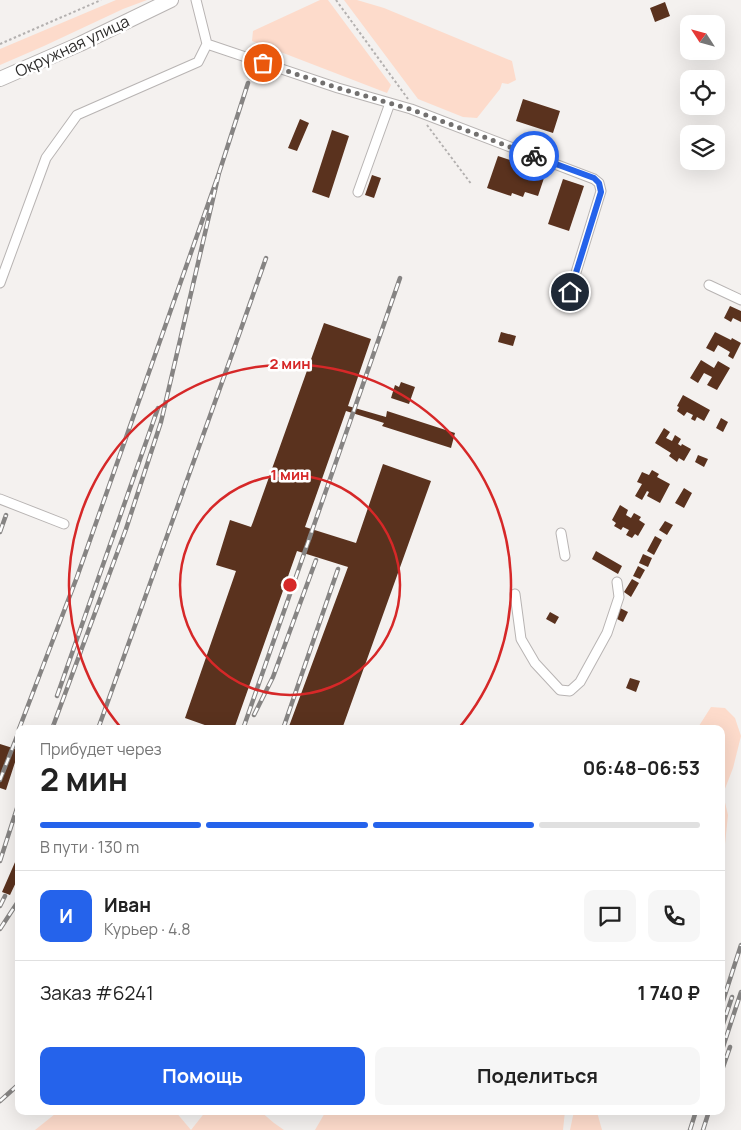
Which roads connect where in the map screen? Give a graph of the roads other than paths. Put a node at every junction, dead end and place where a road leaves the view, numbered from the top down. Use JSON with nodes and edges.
{"nodes":[{"id":1,"x":171,"y":0,"type":"edge"},
{"id":2,"x":196,"y":0,"type":"edge"},
{"id":3,"x":207,"y":44,"type":"junction"},
{"id":4,"x":0,"y":79,"type":"edge"},
{"id":5,"x":390,"y":103,"type":"junction"},
{"id":6,"x":358,"y":192,"type":"dead end"},
{"id":7,"x":0,"y":283,"type":"edge"},
{"id":8,"x":709,"y":285,"type":"dead end"},
{"id":9,"x":570,"y":292,"type":"dead end"},
{"id":10,"x":741,"y":300,"type":"edge"},
{"id":11,"x":0,"y":500,"type":"edge"},
{"id":12,"x":64,"y":524,"type":"dead end"},
{"id":13,"x":561,"y":533,"type":"dead end"},
{"id":14,"x":565,"y":556,"type":"dead end"},
{"id":15,"x":617,"y":582,"type":"dead end"},
{"id":16,"x":515,"y":594,"type":"dead end"}],
"edges":[{"from":1,"to":4,"type":"highway","name":"Окружная улица"},
{"from":2,"to":3,"type":"street"},
{"from":3,"to":5,"type":"street"},
{"from":3,"to":7,"type":"street"},
{"from":5,"to":6,"type":"street"},
{"from":5,"to":9,"type":"street"},
{"from":8,"to":10,"type":"street"},
{"from":11,"to":12,"type":"street"},
{"from":13,"to":14,"type":"street"},
{"from":15,"to":16,"type":"street"}]}
